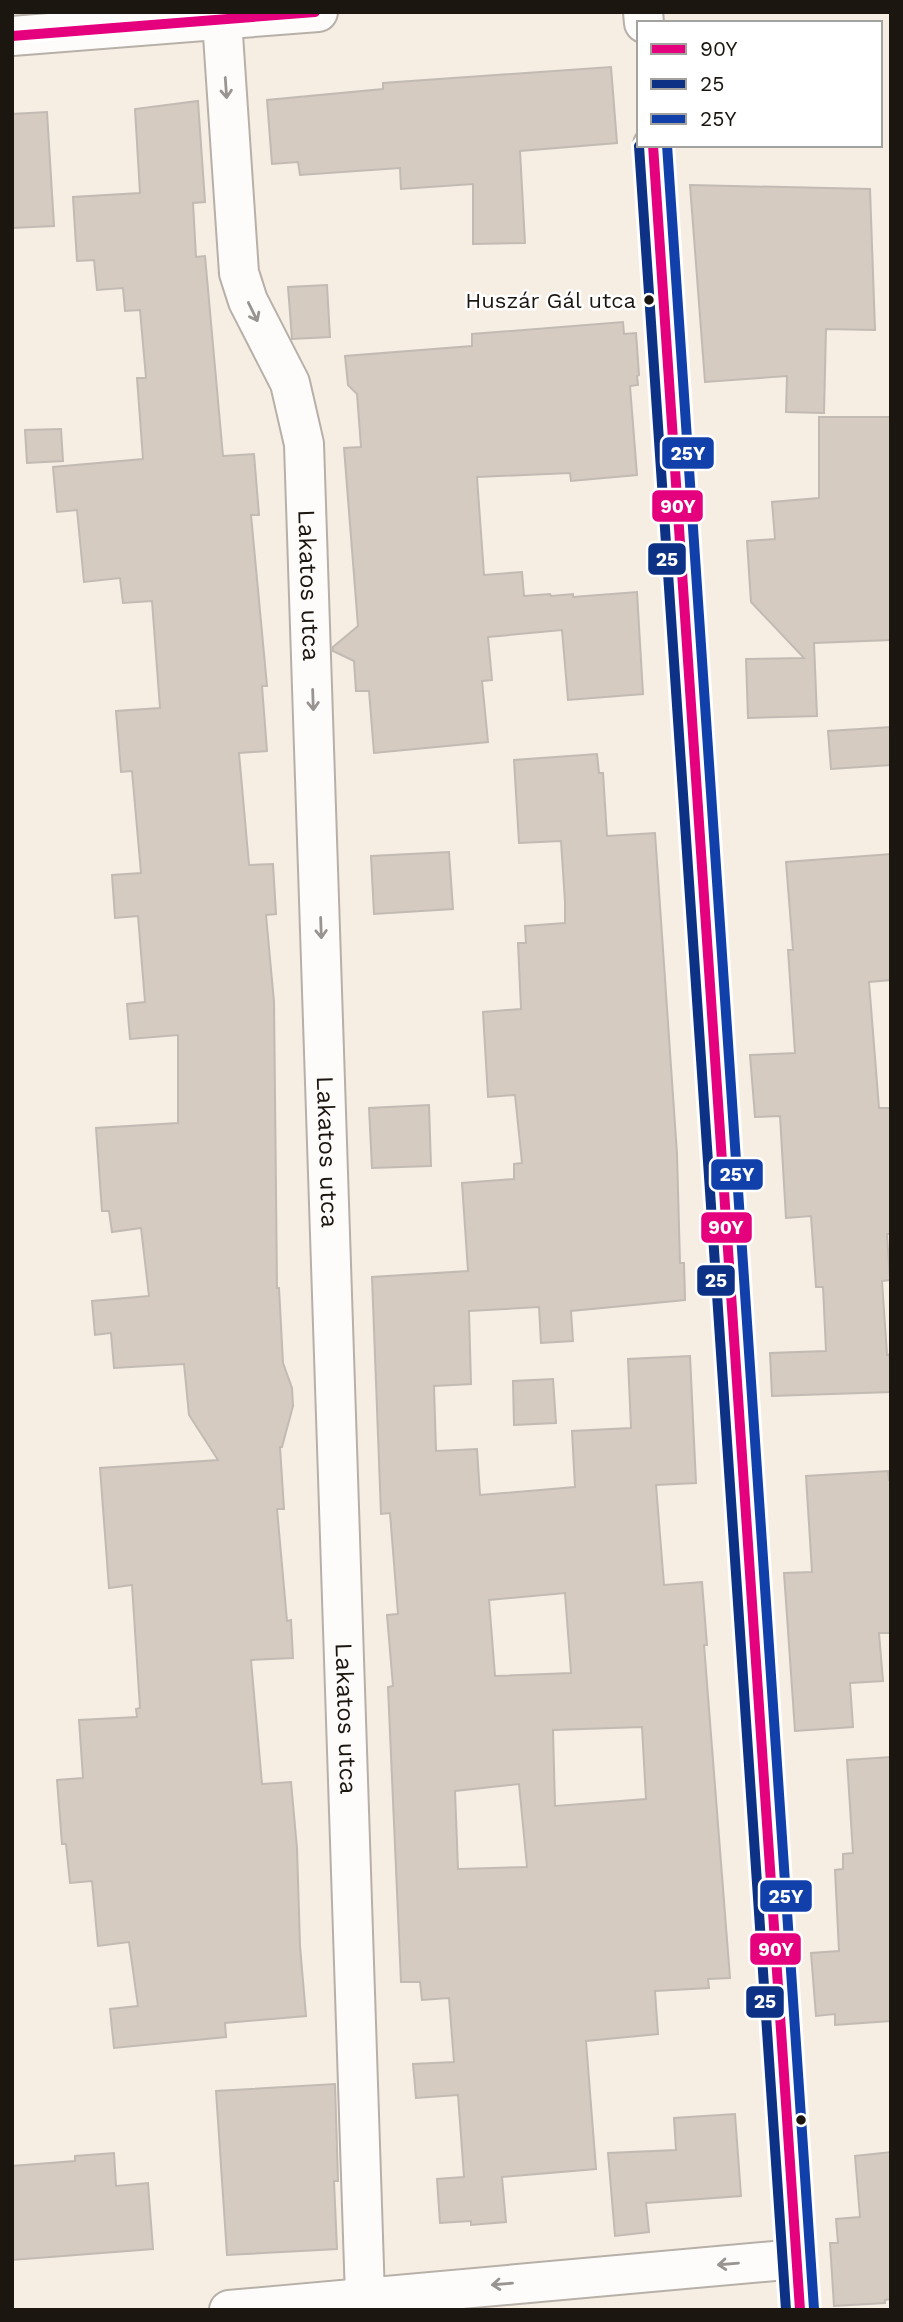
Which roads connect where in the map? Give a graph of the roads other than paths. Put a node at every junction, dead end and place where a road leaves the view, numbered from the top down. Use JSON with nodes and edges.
{"nodes":[{"id":1,"x":318,"y":12,"type":"edge"},
{"id":2,"x":222,"y":20,"type":"junction"},
{"id":3,"x":12,"y":36,"type":"edge"},
{"id":4,"x":653,"y":147,"type":"edge"},
{"id":5,"x":796,"y":2259,"type":"junction"},
{"id":6,"x":365,"y":2297,"type":"junction"},
{"id":7,"x":229,"y":2310,"type":"edge"},
{"id":8,"x":800,"y":2310,"type":"edge"}],
"edges":[{"from":1,"to":2,"type":"street"},
{"from":2,"to":3,"type":"street"},
{"from":2,"to":6,"type":"street","name":"Lakatos utca","one_way":true},
{"from":4,"to":5,"type":"street"},
{"from":5,"to":6,"type":"street","one_way":true},
{"from":5,"to":8,"type":"street"},
{"from":6,"to":7,"type":"street"}]}
